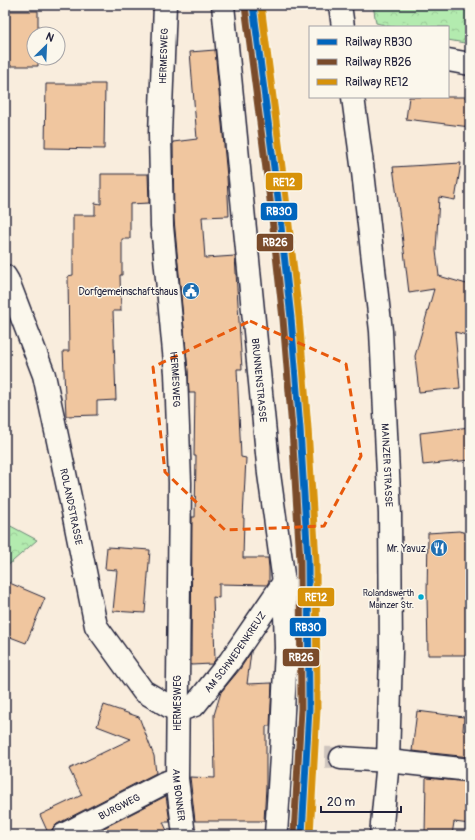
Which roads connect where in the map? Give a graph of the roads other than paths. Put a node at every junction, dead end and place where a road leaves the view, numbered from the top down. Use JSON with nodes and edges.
{"nodes":[{"id":1,"x":165,"y":5,"type":"edge"},
{"id":2,"x":223,"y":5,"type":"edge"},
{"id":3,"x":340,"y":5,"type":"edge"},
{"id":4,"x":343,"y":26,"type":"edge"},
{"id":5,"x":449,"y":60,"type":"edge"},
{"id":6,"x":470,"y":64,"type":"edge"},
{"id":7,"x":353,"y":98,"type":"edge"},
{"id":8,"x":5,"y":276,"type":"edge"},
{"id":9,"x":284,"y":582,"type":"junction"},
{"id":10,"x":177,"y":711,"type":"junction"},
{"id":11,"x":177,"y":754,"type":"joint"},
{"id":12,"x":341,"y":758,"type":"tunnel mouth"},
{"id":13,"x":388,"y":761,"type":"junction"},
{"id":14,"x":470,"y":770,"type":"edge"},
{"id":15,"x":177,"y":779,"type":"junction"},
{"id":16,"x":63,"y":835,"type":"edge"},
{"id":17,"x":184,"y":835,"type":"edge"},
{"id":18,"x":276,"y":835,"type":"edge"},
{"id":19,"x":381,"y":835,"type":"edge"}],
"edges":[{"from":1,"to":10,"type":"street","name":"HERMESWEG"},
{"from":2,"to":9,"type":"street","name":"BRUNNENSTRASSE"},
{"from":3,"to":4,"type":"street"},
{"from":5,"to":6,"type":"street"},
{"from":7,"to":13,"type":"street","name":"MAINZER STRASSE"},
{"from":8,"to":10,"type":"street","name":"ROLANDSTRASSE"},
{"from":9,"to":10,"type":"street","name":"AM SCHWEDENKREUZ"},
{"from":9,"to":18,"type":"street","name":"BRUNNENSTRASSE"},
{"from":10,"to":11,"type":"street","name":"HERMESWEG"},
{"from":11,"to":15,"type":"street","name":"AM BONNER"},
{"from":12,"to":13,"type":"street"},
{"from":13,"to":14,"type":"street"},
{"from":13,"to":19,"type":"street","name":"MAINZER STRASSE"},
{"from":15,"to":16,"type":"street","name":"BURGWEG"},
{"from":15,"to":17,"type":"street","name":"AM BONNER"}]}
